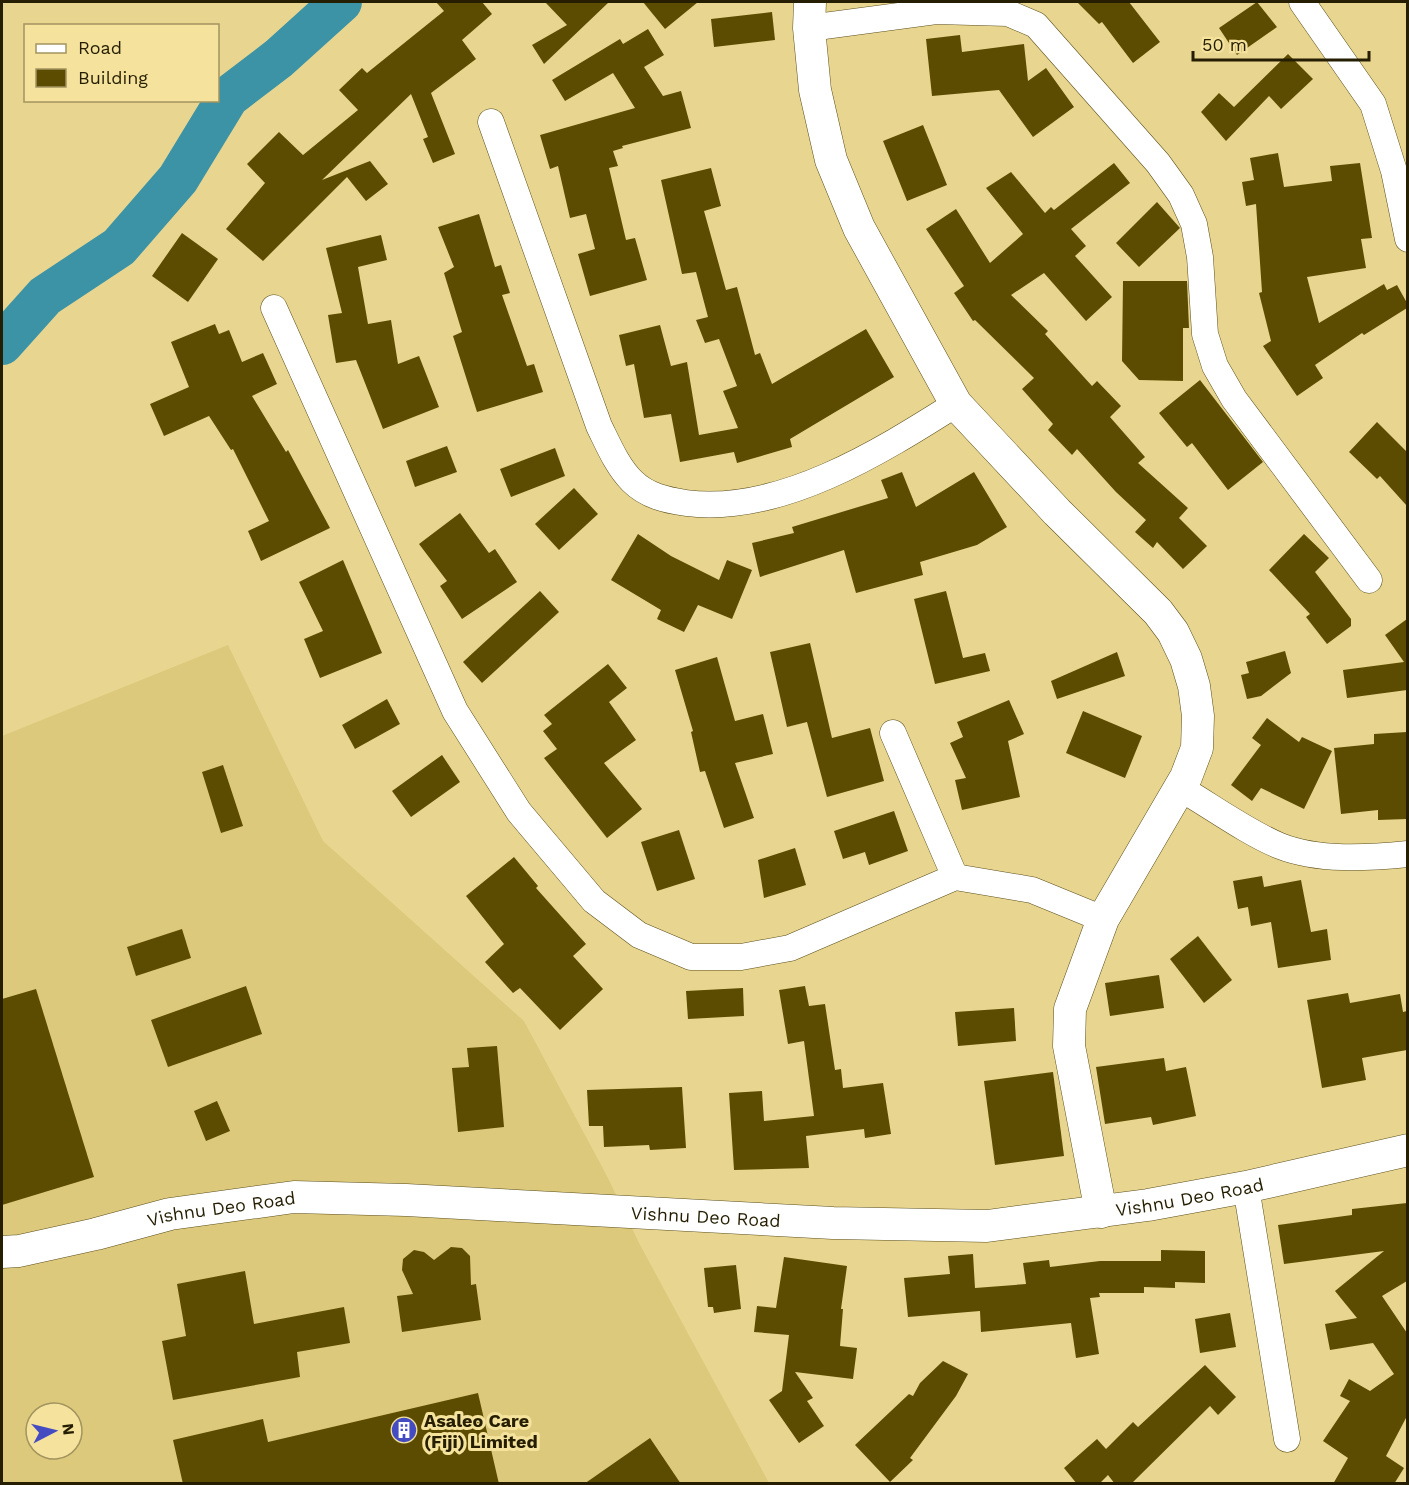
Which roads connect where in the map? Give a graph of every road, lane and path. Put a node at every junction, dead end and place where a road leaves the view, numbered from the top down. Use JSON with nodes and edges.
{"nodes":[{"id":1,"x":1302,"y":2,"type":"edge"},
{"id":2,"x":809,"y":15,"type":"edge"},
{"id":3,"x":491,"y":122,"type":"dead end"},
{"id":4,"x":1407,"y":239,"type":"edge"},
{"id":5,"x":274,"y":308,"type":"dead end"},
{"id":6,"x":957,"y":404,"type":"junction"},
{"id":7,"x":1369,"y":580,"type":"dead end"},
{"id":8,"x":893,"y":733,"type":"dead end"},
{"id":9,"x":1180,"y":788,"type":"junction"},
{"id":10,"x":1407,"y":854,"type":"edge"},
{"id":11,"x":955,"y":877,"type":"junction"},
{"id":12,"x":1103,"y":919,"type":"junction"},
{"id":13,"x":1407,"y":1150,"type":"edge"},
{"id":14,"x":1246,"y":1187,"type":"junction"},
{"id":15,"x":1101,"y":1212,"type":"junction"},
{"id":16,"x":2,"y":1252,"type":"edge"},
{"id":17,"x":1287,"y":1439,"type":"dead end"}],
"edges":[{"from":1,"to":4,"type":"street"},
{"from":2,"to":6,"type":"street"},
{"from":2,"to":7,"type":"street"},
{"from":3,"to":6,"type":"street"},
{"from":5,"to":11,"type":"street"},
{"from":6,"to":9,"type":"street"},
{"from":8,"to":11,"type":"street"},
{"from":9,"to":10,"type":"street"},
{"from":9,"to":12,"type":"street"},
{"from":11,"to":12,"type":"street"},
{"from":12,"to":15,"type":"street"},
{"from":13,"to":14,"type":"street","name":"Vishnu Deo Road"},
{"from":14,"to":15,"type":"street","name":"Vishnu Deo Road"},
{"from":14,"to":17,"type":"street"},
{"from":15,"to":16,"type":"street","name":"Vishnu Deo Road"}]}
